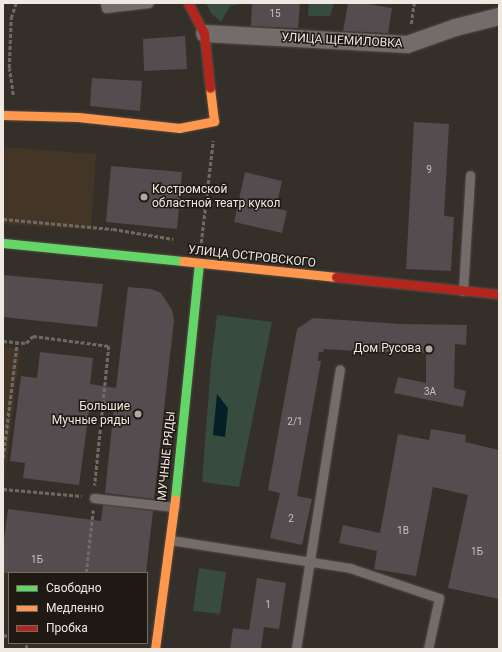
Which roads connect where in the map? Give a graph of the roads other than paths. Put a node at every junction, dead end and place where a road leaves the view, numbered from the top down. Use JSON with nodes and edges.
{"nodes":[{"id":1,"x":105,"y":3,"type":"edge"},
{"id":2,"x":149,"y":3,"type":"edge"},
{"id":3,"x":188,"y":3,"type":"edge"},
{"id":4,"x":499,"y":16,"type":"edge"},
{"id":5,"x":204,"y":33,"type":"junction"},
{"id":6,"x":3,"y":115,"type":"edge"},
{"id":7,"x":470,"y":174,"type":"dead end"},
{"id":8,"x":3,"y":243,"type":"edge"},
{"id":9,"x":199,"y":264,"type":"junction"},
{"id":10,"x":462,"y":291,"type":"junction"},
{"id":11,"x":499,"y":294,"type":"edge"},
{"id":12,"x":340,"y":369,"type":"dead end"},
{"id":13,"x":94,"y":498,"type":"road end"},
{"id":14,"x":174,"y":507,"type":"junction"},
{"id":15,"x":170,"y":540,"type":"junction"},
{"id":16,"x":310,"y":562,"type":"junction"},
{"id":17,"x":155,"y":649,"type":"edge"},
{"id":18,"x":296,"y":649,"type":"edge"},
{"id":19,"x":428,"y":649,"type":"edge"}],
"edges":[{"from":1,"to":2,"type":"lane"},
{"from":3,"to":5,"type":"street"},
{"from":4,"to":5,"type":"street","name":"УЛИЦА ЩЕМИЛОВКА"},
{"from":5,"to":6,"type":"street"},
{"from":7,"to":10,"type":"lane"},
{"from":8,"to":9,"type":"street","name":"УЛИЦА ОСТРОВСКОГО"},
{"from":9,"to":10,"type":"street","name":"УЛИЦА ОСТРОВСКОГО"},
{"from":9,"to":14,"type":"street","name":"МУЧНЫЕ РЯДЫ"},
{"from":10,"to":11,"type":"street","name":"УЛИЦА ОСТРОВСКОГО"},
{"from":12,"to":16,"type":"lane"},
{"from":13,"to":14,"type":"lane"},
{"from":14,"to":15,"type":"street","name":"МУЧНЫЕ РЯДЫ"},
{"from":15,"to":16,"type":"lane"},
{"from":15,"to":17,"type":"street","name":"МУЧНЫЕ РЯДЫ"},
{"from":16,"to":18,"type":"lane"},
{"from":16,"to":19,"type":"lane"}]}
